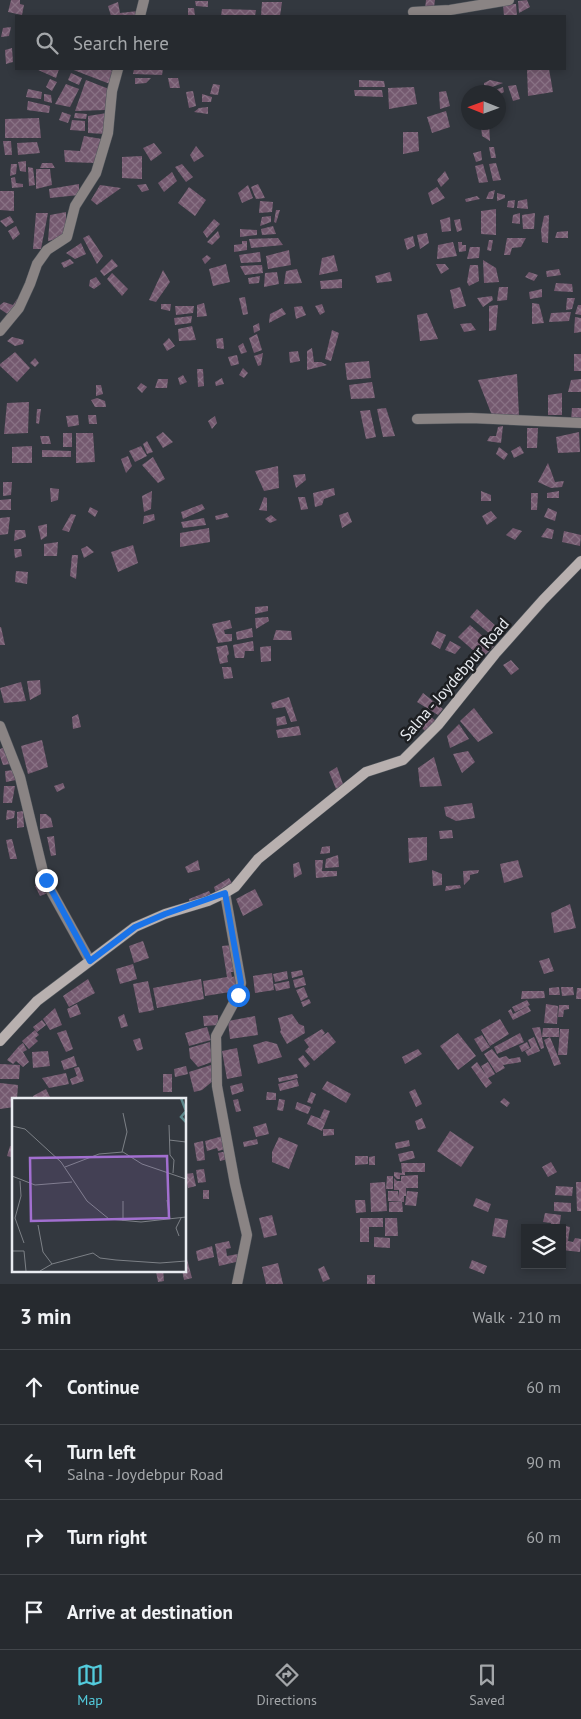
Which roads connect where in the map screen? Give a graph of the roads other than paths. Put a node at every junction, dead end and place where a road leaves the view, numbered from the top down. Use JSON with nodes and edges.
{"nodes":[{"id":1,"x":144,"y":0,"type":"edge"},
{"id":2,"x":509,"y":0,"type":"edge"},
{"id":3,"x":413,"y":12,"type":"dead end"},
{"id":4,"x":140,"y":15,"type":"edge"},
{"id":5,"x":118,"y":70,"type":"edge"},
{"id":6,"x":0,"y":331,"type":"edge"},
{"id":7,"x":417,"y":419,"type":"dead end"},
{"id":8,"x":581,"y":423,"type":"edge"},
{"id":9,"x":581,"y":561,"type":"edge"},
{"id":10,"x":0,"y":726,"type":"edge"},
{"id":11,"x":225,"y":893,"type":"junction"},
{"id":12,"x":90,"y":961,"type":"junction"},
{"id":13,"x":0,"y":1041,"type":"edge"},
{"id":14,"x":237,"y":1284,"type":"edge"}],
"edges":[{"from":1,"to":4,"type":"street"},
{"from":2,"to":3,"type":"street"},
{"from":5,"to":6,"type":"street"},
{"from":7,"to":8,"type":"street"},
{"from":9,"to":11,"type":"main road","name":"Salna - Joydebpur Road"},
{"from":10,"to":12,"type":"street"},
{"from":11,"to":12,"type":"main road","name":"Salna - Joydebpur Road"},
{"from":11,"to":14,"type":"street"},
{"from":12,"to":13,"type":"main road","name":"Salna - Joydebpur Road"}]}
